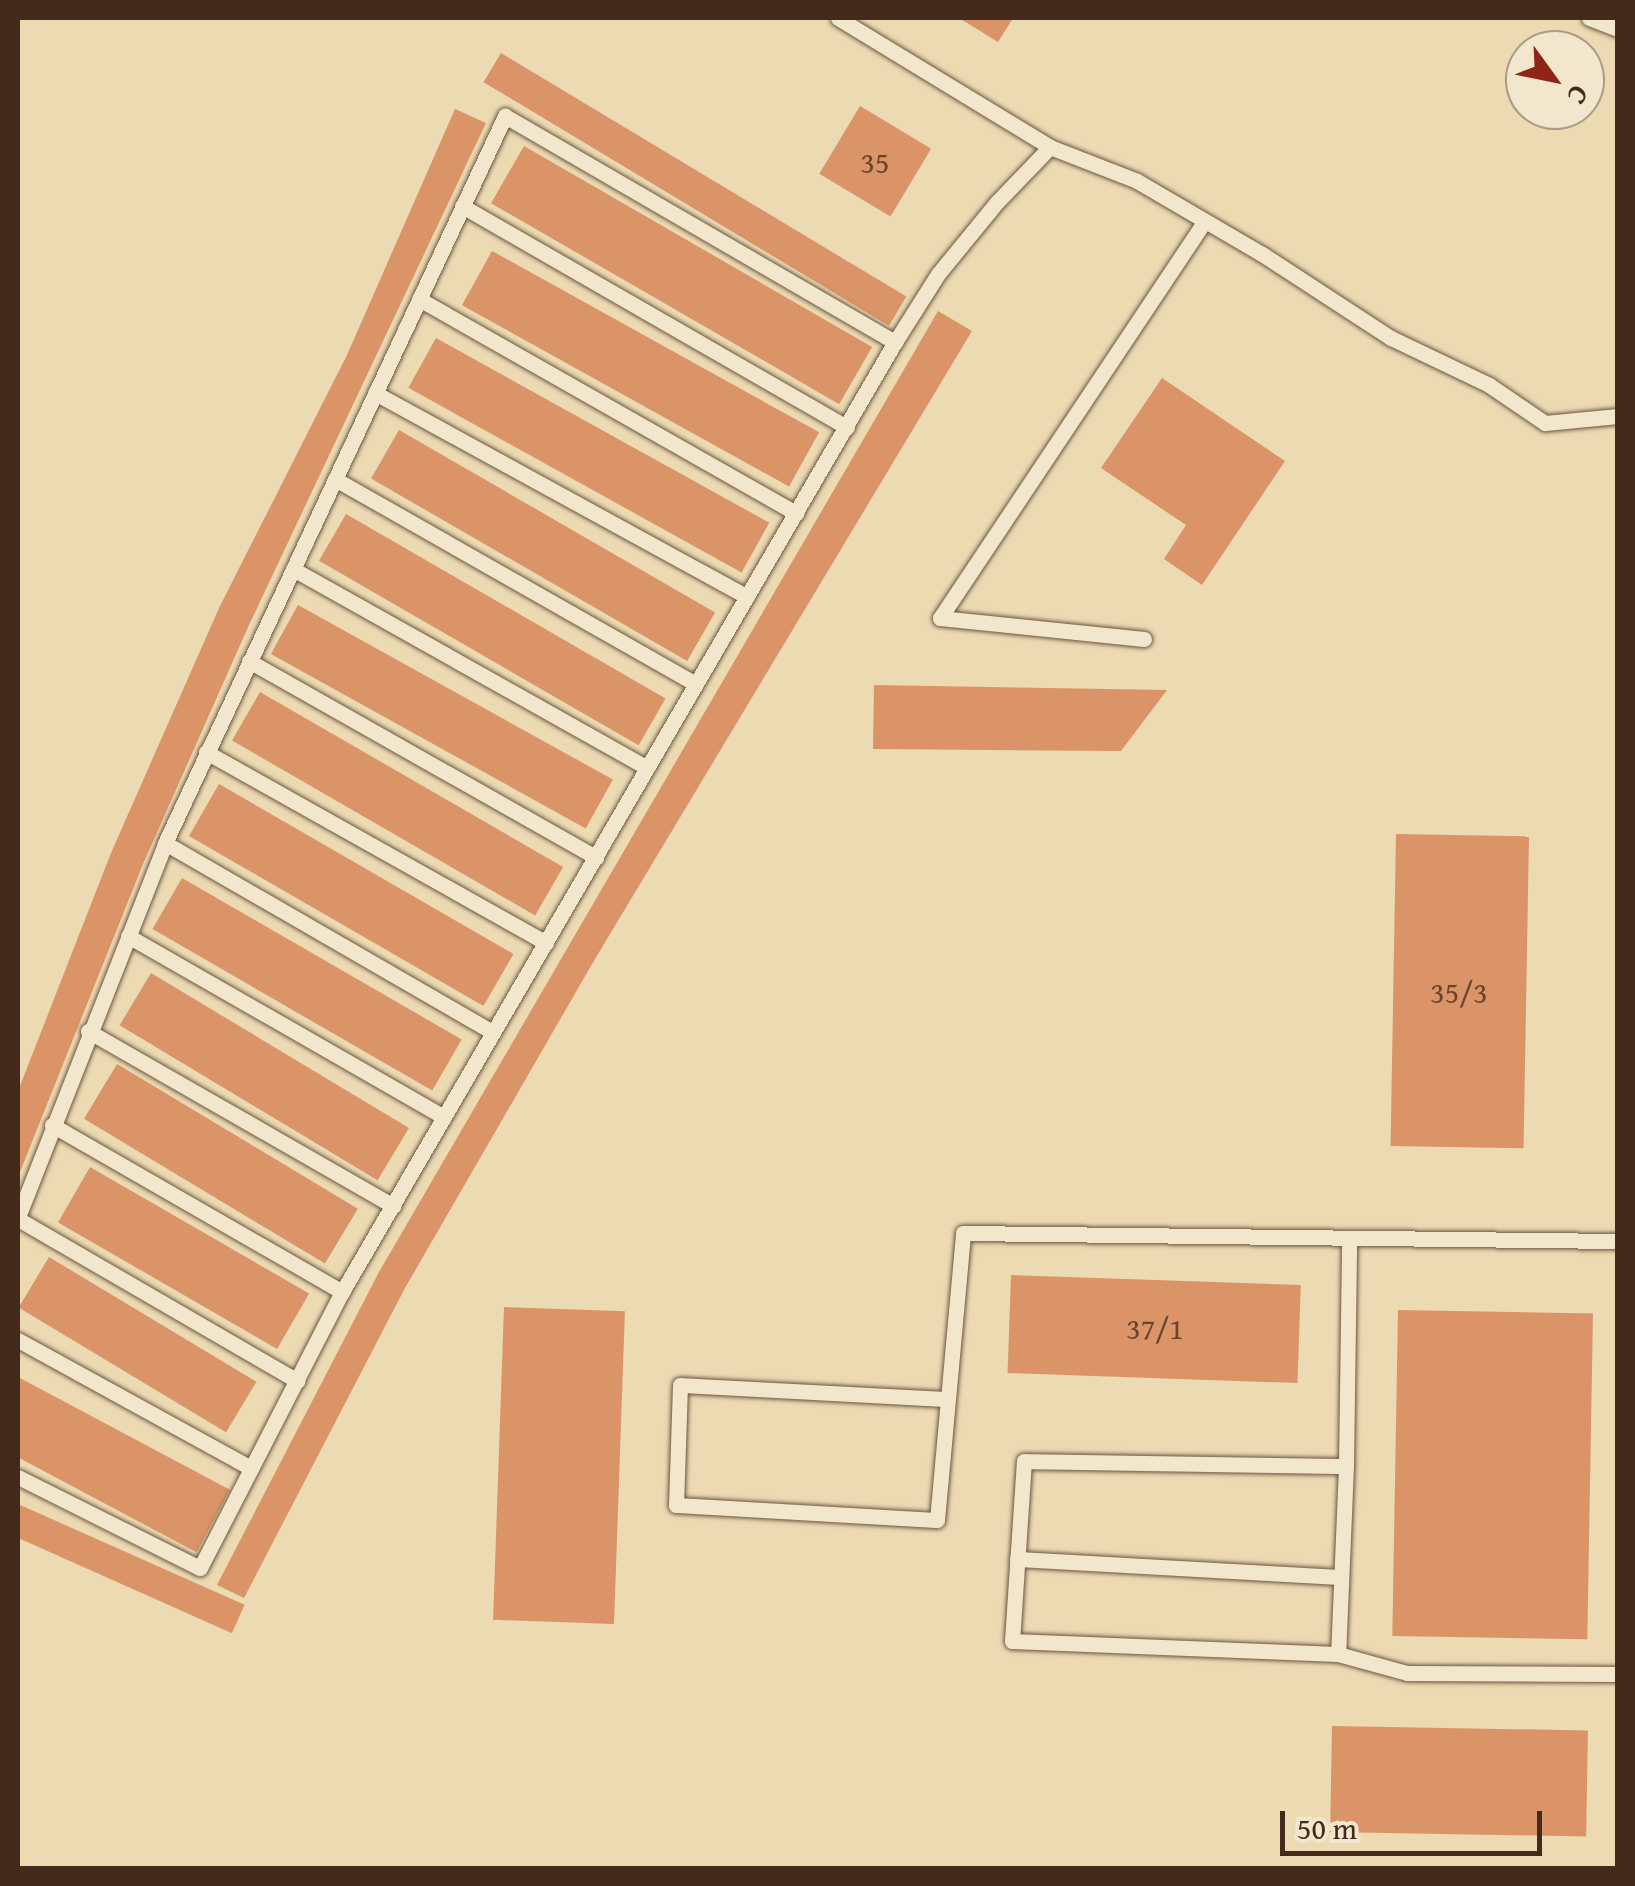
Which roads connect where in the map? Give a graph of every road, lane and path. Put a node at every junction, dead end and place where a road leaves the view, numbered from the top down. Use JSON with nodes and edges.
{"nodes":[{"id":1,"x":838,"y":18,"type":"edge"},
{"id":2,"x":1589,"y":18,"type":"edge"},
{"id":3,"x":1618,"y":29,"type":"edge"},
{"id":4,"x":1050,"y":147,"type":"junction"},
{"id":5,"x":462,"y":206,"type":"junction"},
{"id":6,"x":1205,"y":221,"type":"junction"},
{"id":7,"x":419,"y":299,"type":"junction"},
{"id":8,"x":895,"y":342,"type":"junction"},
{"id":9,"x":375,"y":393,"type":"junction"},
{"id":10,"x":1618,"y":416,"type":"edge"},
{"id":11,"x":847,"y":427,"type":"junction"},
{"id":12,"x":335,"y":479,"type":"junction"},
{"id":13,"x":796,"y":513,"type":"junction"},
{"id":14,"x":293,"y":569,"type":"junction"},
{"id":15,"x":747,"y":597,"type":"junction"},
{"id":16,"x":1144,"y":638,"type":"dead end"},
{"id":17,"x":249,"y":661,"type":"junction"},
{"id":18,"x":696,"y":684,"type":"junction"},
{"id":19,"x":206,"y":752,"type":"junction"},
{"id":20,"x":647,"y":768,"type":"junction"},
{"id":21,"x":166,"y":843,"type":"junction"},
{"id":22,"x":596,"y":857,"type":"junction"},
{"id":23,"x":128,"y":936,"type":"junction"},
{"id":24,"x":546,"y":943,"type":"junction"},
{"id":25,"x":88,"y":1030,"type":"junction"},
{"id":26,"x":493,"y":1032,"type":"junction"},
{"id":27,"x":444,"y":1117,"type":"junction"},
{"id":28,"x":52,"y":1125,"type":"junction"},
{"id":29,"x":393,"y":1206,"type":"junction"},
{"id":30,"x":18,"y":1218,"type":"edge"},
{"id":31,"x":1349,"y":1240,"type":"junction"},
{"id":32,"x":1618,"y":1242,"type":"edge"},
{"id":33,"x":342,"y":1292,"type":"junction"},
{"id":34,"x":18,"y":1340,"type":"edge"},
{"id":35,"x":297,"y":1380,"type":"junction"},
{"id":36,"x":947,"y":1399,"type":"junction"},
{"id":37,"x":1346,"y":1466,"type":"junction"},
{"id":38,"x":252,"y":1468,"type":"junction"},
{"id":39,"x":18,"y":1477,"type":"edge"},
{"id":40,"x":1018,"y":1559,"type":"junction"},
{"id":41,"x":1341,"y":1577,"type":"junction"},
{"id":42,"x":1338,"y":1654,"type":"junction"},
{"id":43,"x":1618,"y":1674,"type":"edge"}],
"edges":[{"from":1,"to":4,"type":"lane"},
{"from":2,"to":3,"type":"lane"},
{"from":4,"to":6,"type":"lane"},
{"from":4,"to":8,"type":"lane"},
{"from":5,"to":7,"type":"lane"},
{"from":5,"to":8,"type":"lane"},
{"from":5,"to":11,"type":"lane"},
{"from":6,"to":10,"type":"lane"},
{"from":6,"to":16,"type":"lane"},
{"from":7,"to":9,"type":"lane"},
{"from":7,"to":13,"type":"lane"},
{"from":8,"to":11,"type":"lane"},
{"from":9,"to":12,"type":"lane"},
{"from":9,"to":15,"type":"lane"},
{"from":11,"to":13,"type":"lane"},
{"from":12,"to":14,"type":"lane"},
{"from":12,"to":18,"type":"lane"},
{"from":13,"to":15,"type":"lane"},
{"from":14,"to":17,"type":"lane"},
{"from":14,"to":20,"type":"lane"},
{"from":15,"to":18,"type":"lane"},
{"from":17,"to":19,"type":"lane"},
{"from":17,"to":22,"type":"lane"},
{"from":18,"to":20,"type":"lane"},
{"from":19,"to":21,"type":"lane"},
{"from":19,"to":24,"type":"lane"},
{"from":20,"to":22,"type":"lane"},
{"from":21,"to":23,"type":"lane"},
{"from":21,"to":26,"type":"lane"},
{"from":22,"to":24,"type":"lane"},
{"from":23,"to":25,"type":"lane"},
{"from":23,"to":27,"type":"lane"},
{"from":24,"to":26,"type":"lane"},
{"from":25,"to":28,"type":"lane"},
{"from":25,"to":29,"type":"lane"},
{"from":26,"to":27,"type":"lane"},
{"from":27,"to":29,"type":"lane"},
{"from":28,"to":30,"type":"lane"},
{"from":28,"to":33,"type":"lane"},
{"from":29,"to":33,"type":"lane"},
{"from":30,"to":35,"type":"lane"},
{"from":31,"to":32,"type":"lane"},
{"from":31,"to":36,"type":"lane"},
{"from":31,"to":37,"type":"lane"},
{"from":33,"to":35,"type":"lane"},
{"from":34,"to":38,"type":"lane"},
{"from":35,"to":38,"type":"lane"},
{"from":36,"to":36,"type":"lane"},
{"from":37,"to":40,"type":"lane"},
{"from":37,"to":41,"type":"lane"},
{"from":38,"to":39,"type":"lane"},
{"from":40,"to":41,"type":"lane"},
{"from":40,"to":42,"type":"lane"},
{"from":41,"to":42,"type":"lane"},
{"from":42,"to":43,"type":"lane"}]}
